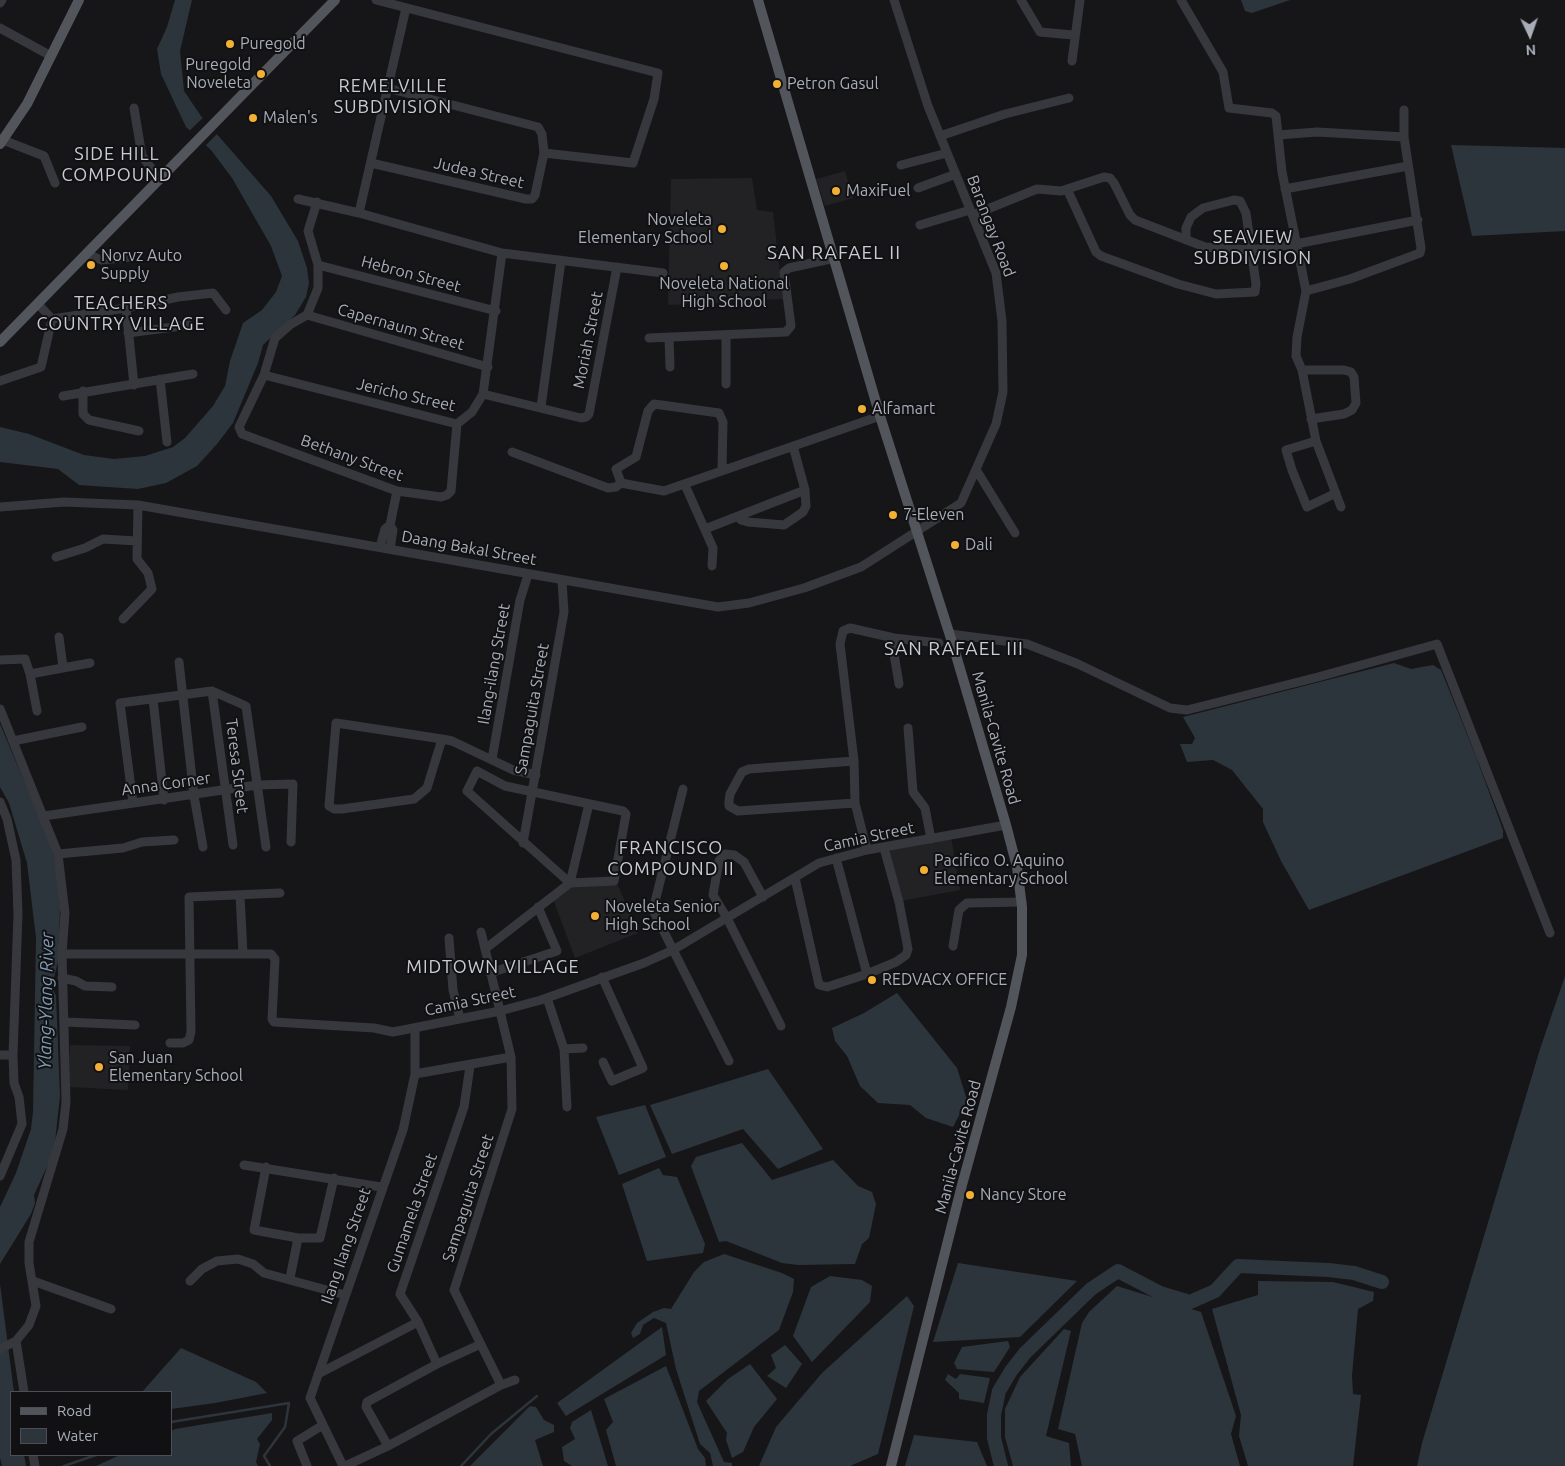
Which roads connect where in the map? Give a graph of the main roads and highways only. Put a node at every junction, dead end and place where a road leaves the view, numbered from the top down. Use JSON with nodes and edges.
{"nodes":[{"id":1,"x":79,"y":0,"type":"edge"},
{"id":2,"x":334,"y":0,"type":"edge"},
{"id":3,"x":758,"y":0,"type":"edge"},
{"id":4,"x":2,"y":142,"type":"edge"},
{"id":5,"x":0,"y":342,"type":"edge"},
{"id":6,"x":891,"y":1466,"type":"edge"}],
"edges":[{"from":1,"to":4,"type":"main road"},
{"from":2,"to":5,"type":"main road"},
{"from":3,"to":6,"type":"main road","name":"Manila-Cavite Road"}]}
